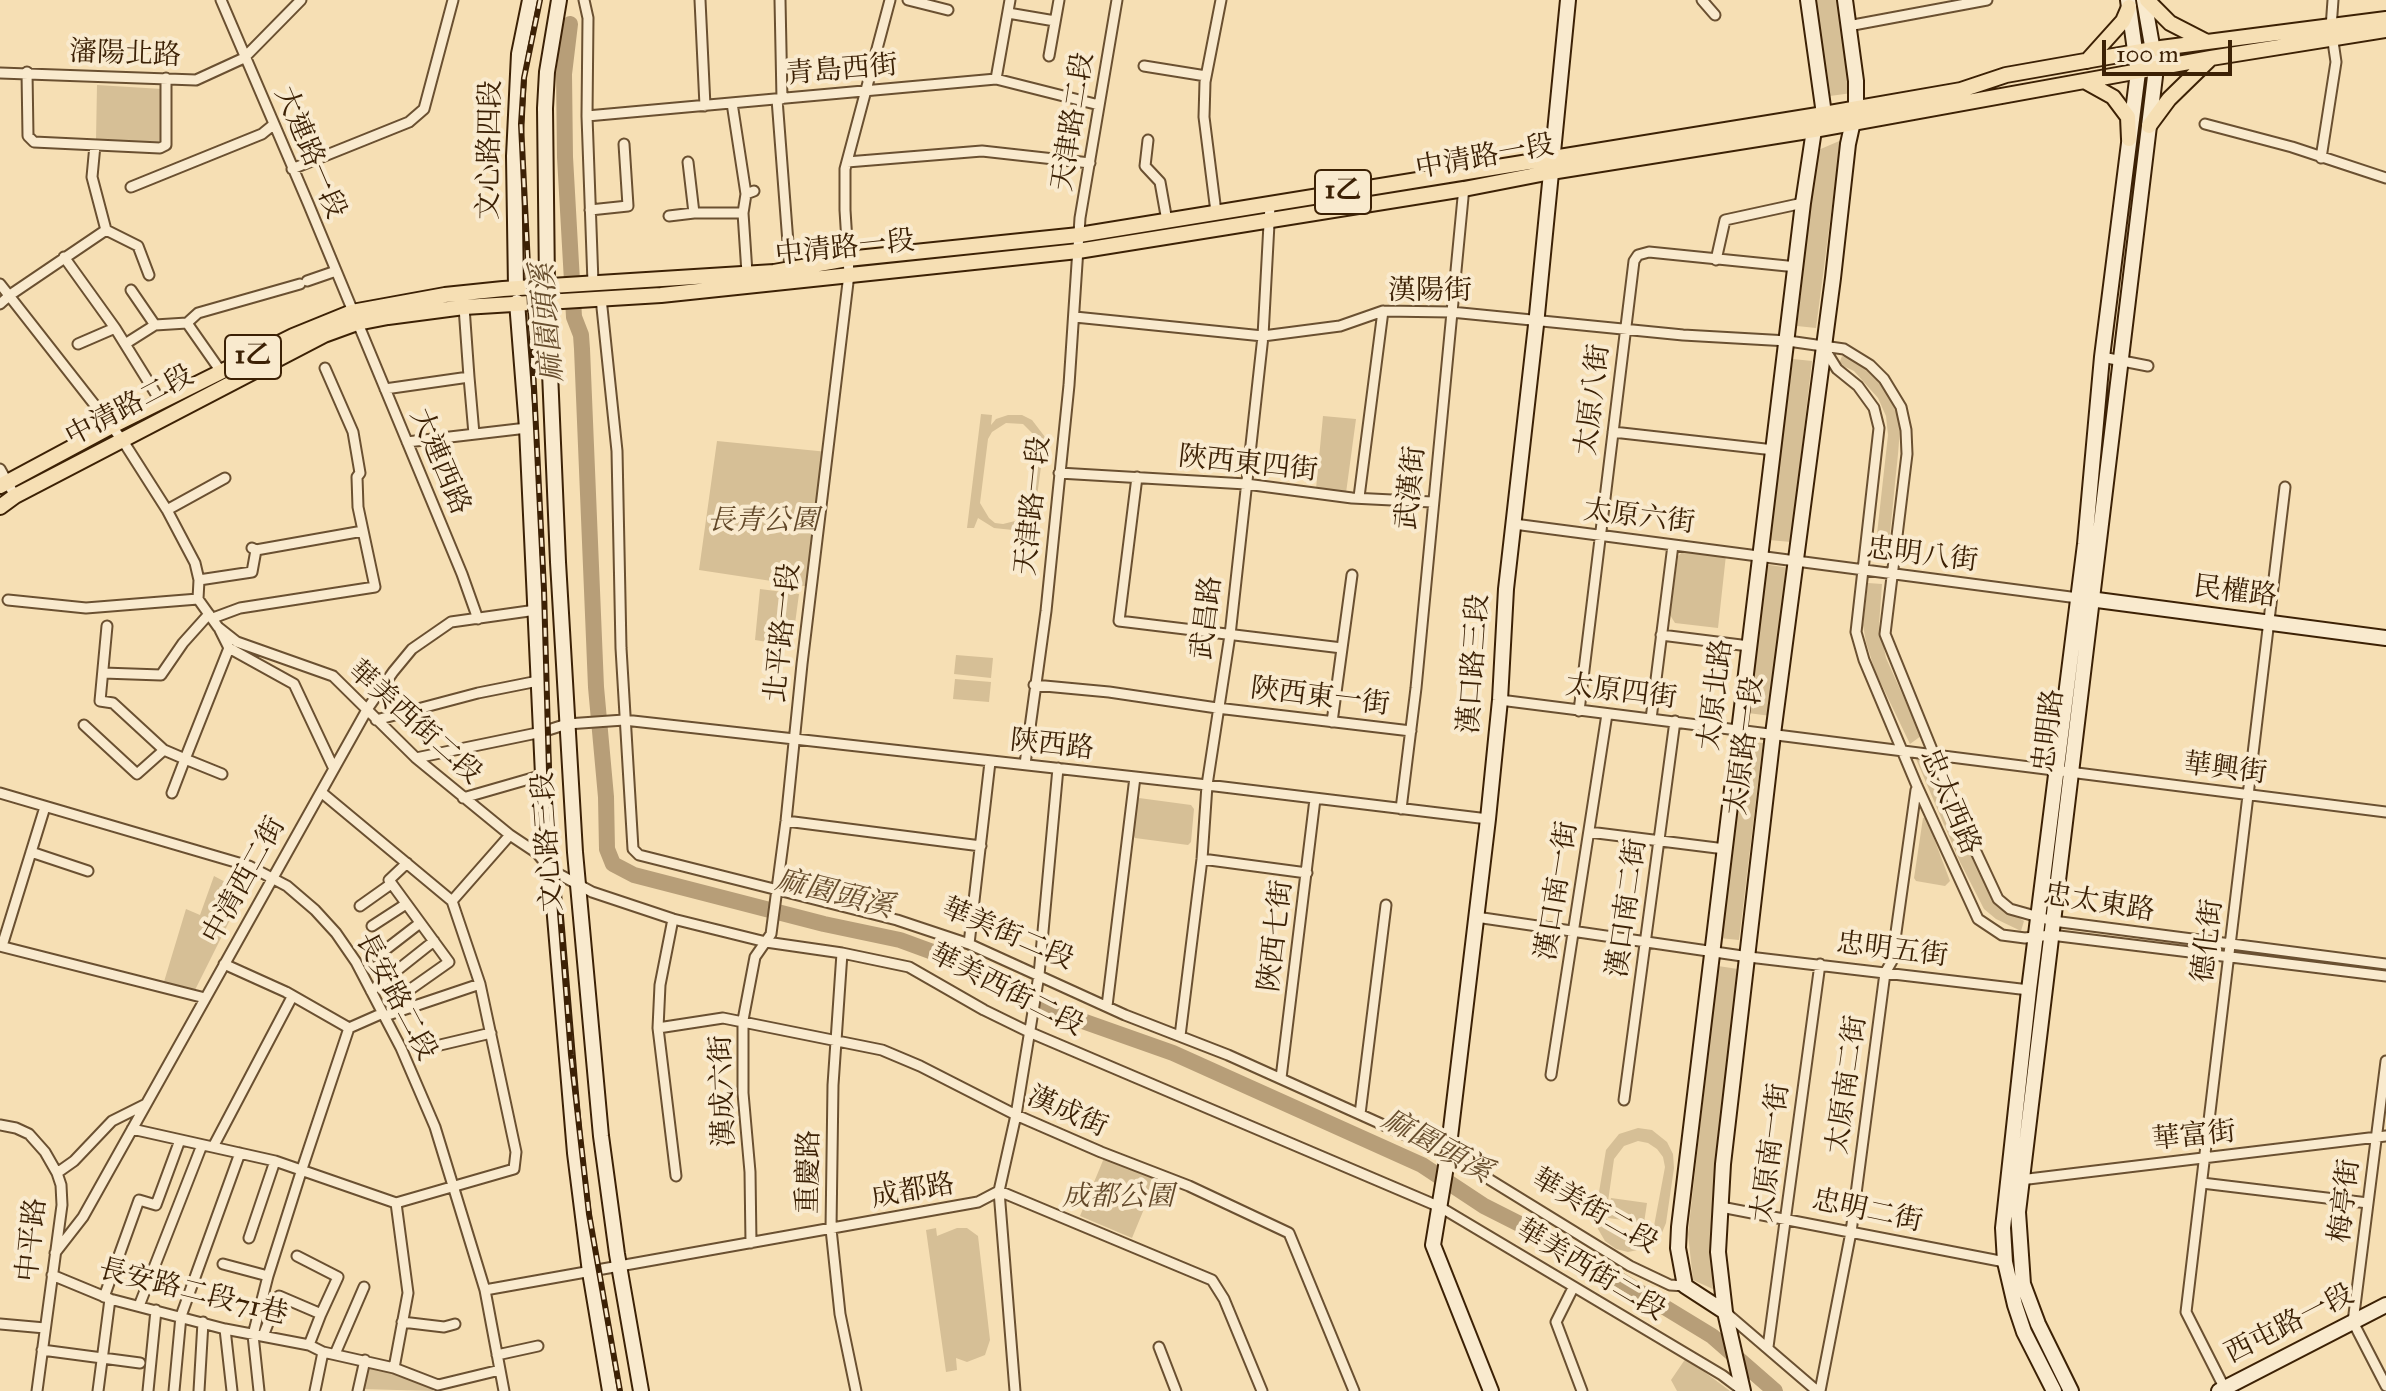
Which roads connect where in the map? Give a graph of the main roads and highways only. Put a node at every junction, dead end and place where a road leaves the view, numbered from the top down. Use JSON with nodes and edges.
{"nodes":[{"id":1,"x":530,"y":0,"type":"edge"},
{"id":2,"x":559,"y":0,"type":"edge"},
{"id":3,"x":1568,"y":0,"type":"edge"},
{"id":4,"x":1808,"y":0,"type":"edge"},
{"id":5,"x":1845,"y":0,"type":"edge"},
{"id":6,"x":2145,"y":0,"type":"edge"},
{"id":7,"x":2129,"y":3,"type":"edge"},
{"id":8,"x":2386,"y":19,"type":"edge"},
{"id":9,"x":2386,"y":30,"type":"edge"},
{"id":10,"x":2332,"y":34,"type":"junction"},
{"id":11,"x":2205,"y":42,"type":"junction"},
{"id":12,"x":2153,"y":49,"type":"junction"},
{"id":13,"x":2135,"y":53,"type":"junction"},
{"id":14,"x":2211,"y":58,"type":"junction"},
{"id":15,"x":2087,"y":61,"type":"junction"},
{"id":16,"x":2156,"y":68,"type":"junction"},
{"id":17,"x":2138,"y":72,"type":"junction"},
{"id":18,"x":2086,"y":82,"type":"junction"},
{"id":19,"x":1824,"y":114,"type":"junction"},
{"id":20,"x":1855,"y":115,"type":"junction"},
{"id":21,"x":2149,"y":126,"type":"junction"},
{"id":22,"x":1814,"y":130,"type":"junction"},
{"id":23,"x":2129,"y":139,"type":"junction"},
{"id":24,"x":1552,"y":164,"type":"junction"},
{"id":25,"x":1270,"y":213,"type":"junction"},
{"id":26,"x":848,"y":266,"type":"junction"},
{"id":27,"x":564,"y":292,"type":"junction"},
{"id":28,"x":547,"y":293,"type":"junction"},
{"id":29,"x":516,"y":295,"type":"junction"},
{"id":30,"x":354,"y":318,"type":"junction"},
{"id":31,"x":3,"y":479,"type":"edge"},
{"id":32,"x":0,"y":507,"type":"edge"},
{"id":33,"x":2085,"y":598,"type":"junction"},
{"id":34,"x":2386,"y":638,"type":"edge"},
{"id":35,"x":2047,"y":925,"type":"junction"},
{"id":36,"x":2014,"y":1182,"type":"junction"},
{"id":37,"x":1685,"y":1286,"type":"joint"},
{"id":38,"x":2386,"y":1305,"type":"edge"},
{"id":39,"x":1725,"y":1312,"type":"junction"},
{"id":40,"x":1742,"y":1385,"type":"edge"},
{"id":41,"x":2223,"y":1390,"type":"edge"},
{"id":42,"x":610,"y":1391,"type":"edge"},
{"id":43,"x":641,"y":1391,"type":"edge"},
{"id":44,"x":1491,"y":1391,"type":"edge"},
{"id":45,"x":2054,"y":1391,"type":"edge"},
{"id":46,"x":2071,"y":1391,"type":"edge"}],
"edges":[{"from":1,"to":29,"type":"main road","name":"文心路四段"},
{"from":2,"to":28,"type":"main road","name":"文心路四段"},
{"from":3,"to":24,"type":"main road","name":"漢口路三段"},
{"from":4,"to":19,"type":"main road"},
{"from":5,"to":20,"type":"main road","name":"太原路一段"},
{"from":6,"to":11,"type":"main road"},
{"from":6,"to":12,"type":"main road","name":"忠明路"},
{"from":7,"to":13,"type":"main road","name":"忠明路"},
{"from":7,"to":15,"type":"main road"},
{"from":8,"to":10,"type":"main road","name":"中清路一段","number":"1乙"},
{"from":9,"to":10,"type":"main road","name":"中清路一段","number":"1乙"},
{"from":10,"to":11,"type":"main road","name":"中清路一段","number":"1乙"},
{"from":10,"to":14,"type":"main road","name":"中清路一段","number":"1乙"},
{"from":11,"to":12,"type":"main road","name":"中清路一段","number":"1乙"},
{"from":12,"to":13,"type":"main road","name":"中清路一段","number":"1乙"},
{"from":12,"to":16,"type":"main road","name":"忠明路"},
{"from":13,"to":15,"type":"main road","name":"中清路一段","number":"1乙"},
{"from":13,"to":17,"type":"main road","name":"忠明路"},
{"from":14,"to":16,"type":"main road","name":"中清路一段","number":"1乙"},
{"from":14,"to":21,"type":"main road"},
{"from":15,"to":20,"type":"main road","name":"中清路一段","number":"1乙"},
{"from":16,"to":17,"type":"main road","name":"中清路一段","number":"1乙"},
{"from":16,"to":21,"type":"main road","name":"忠明路"},
{"from":17,"to":18,"type":"main road","name":"中清路一段","number":"1乙"},
{"from":17,"to":23,"type":"main road","name":"忠明路"},
{"from":18,"to":20,"type":"main road","name":"中清路一段","number":"1乙"},
{"from":18,"to":23,"type":"main road"},
{"from":19,"to":20,"type":"main road","name":"中清路一段","number":"1乙"},
{"from":19,"to":22,"type":"main road","name":"太原北路"},
{"from":19,"to":24,"type":"main road","name":"中清路一段","number":"1乙"},
{"from":20,"to":22,"type":"main road","name":"中清路一段","number":"1乙"},
{"from":20,"to":39,"type":"main road","name":"太原路一段"},
{"from":21,"to":33,"type":"main road","name":"忠明路"},
{"from":22,"to":24,"type":"main road","name":"中清路一段","number":"1乙"},
{"from":22,"to":37,"type":"main road","name":"太原北路"},
{"from":23,"to":33,"type":"main road","name":"忠明路"},
{"from":24,"to":25,"type":"main road","name":"中清路一段","number":"1乙"},
{"from":24,"to":25,"type":"main road","name":"中清路一段","number":"1乙"},
{"from":24,"to":44,"type":"main road","name":"漢口路三段"},
{"from":25,"to":26,"type":"main road","name":"中清路一段","number":"1乙"},
{"from":25,"to":26,"type":"main road","name":"中清路一段","number":"1乙"},
{"from":26,"to":27,"type":"main road","name":"中清路一段","number":"1乙"},
{"from":26,"to":27,"type":"main road","name":"中清路一段","number":"1乙"},
{"from":27,"to":28,"type":"main road","name":"中清路二段","number":"1乙"},
{"from":28,"to":29,"type":"main road","name":"中清路二段","number":"1乙"},
{"from":28,"to":43,"type":"main road","name":"文心路三段"},
{"from":29,"to":30,"type":"main road","name":"中清路二段","number":"1乙"},
{"from":29,"to":30,"type":"main road","name":"中清路二段","number":"1乙"},
{"from":29,"to":42,"type":"main road","name":"文心路三段"},
{"from":30,"to":31,"type":"main road","name":"中清路二段","number":"1乙"},
{"from":30,"to":32,"type":"main road","name":"中清路二段","number":"1乙"},
{"from":33,"to":34,"type":"main road","name":"民權路"},
{"from":33,"to":35,"type":"main road","name":"忠明路"},
{"from":35,"to":36,"type":"main road","name":"忠明路"},
{"from":35,"to":36,"type":"main road","name":"忠明路"},
{"from":36,"to":45,"type":"main road","name":"忠明路"},
{"from":36,"to":46,"type":"main road","name":"忠明路"},
{"from":37,"to":39,"type":"main road","name":"華美街二段"},
{"from":38,"to":41,"type":"main road","name":"西屯路一段"},
{"from":39,"to":40,"type":"main road","name":"太原路一段"}]}
